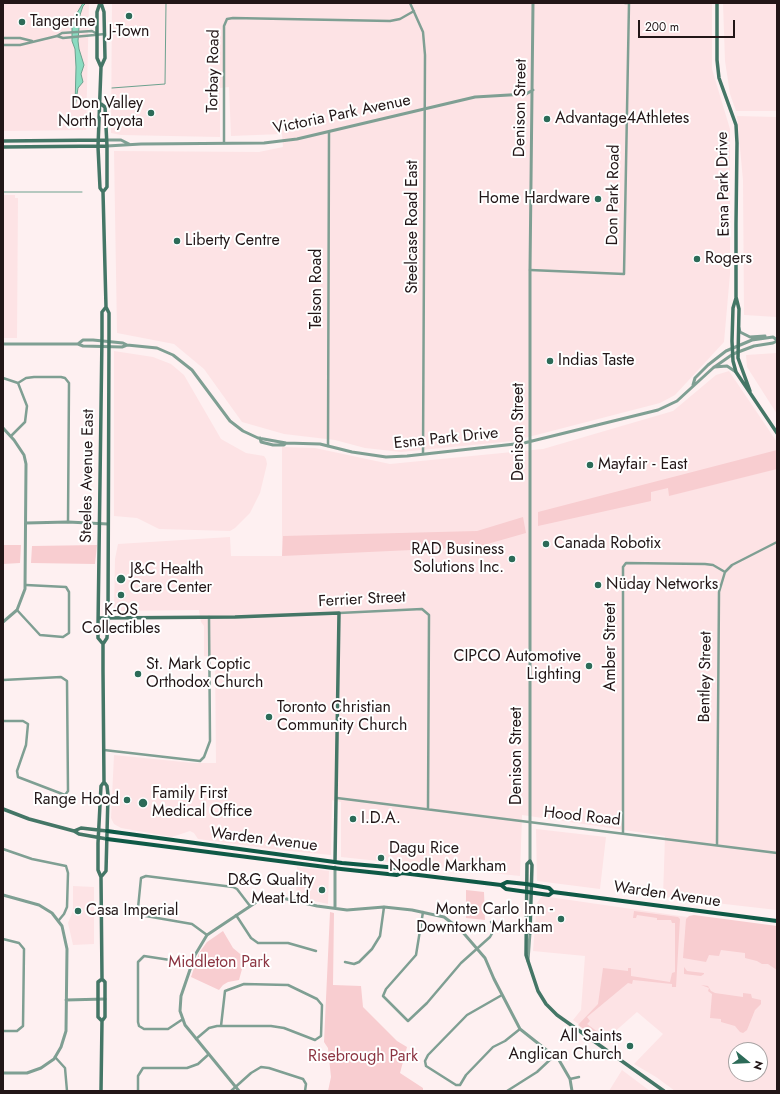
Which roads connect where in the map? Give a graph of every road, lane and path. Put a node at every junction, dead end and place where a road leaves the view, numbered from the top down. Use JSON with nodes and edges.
{"nodes":[{"id":1,"x":101,"y":3,"type":"edge"},
{"id":2,"x":410,"y":3,"type":"edge"},
{"id":3,"x":533,"y":3,"type":"edge"},
{"id":4,"x":625,"y":3,"type":"edge"},
{"id":5,"x":717,"y":3,"type":"edge"},
{"id":6,"x":414,"y":11,"type":"junction"},
{"id":7,"x":97,"y":34,"type":"junction"},
{"id":8,"x":104,"y":34,"type":"junction"},
{"id":9,"x":56,"y":36,"type":"junction"},
{"id":10,"x":3,"y":38,"type":"edge"},
{"id":11,"x":34,"y":41,"type":"junction"},
{"id":12,"x":3,"y":45,"type":"edge"},
{"id":13,"x":101,"y":67,"type":"junction"},
{"id":14,"x":533,"y":90,"type":"junction"},
{"id":15,"x":101,"y":104,"type":"junction"},
{"id":16,"x":425,"y":110,"type":"junction"},
{"id":17,"x":329,"y":132,"type":"junction"},
{"id":18,"x":3,"y":140,"type":"edge"},
{"id":19,"x":98,"y":140,"type":"junction"},
{"id":20,"x":106,"y":140,"type":"junction"},
{"id":21,"x":224,"y":143,"type":"junction"},
{"id":22,"x":129,"y":144,"type":"junction"},
{"id":23,"x":107,"y":146,"type":"junction"},
{"id":24,"x":3,"y":147,"type":"edge"},
{"id":25,"x":98,"y":147,"type":"junction"},
{"id":26,"x":103,"y":192,"type":"junction"},
{"id":27,"x":530,"y":270,"type":"junction"},
{"id":28,"x":736,"y":297,"type":"junction"},
{"id":29,"x":106,"y":308,"type":"junction"},
{"id":30,"x":738,"y":325,"type":"junction"},
{"id":31,"x":773,"y":337,"type":"junction"},
{"id":32,"x":777,"y":340,"type":"edge"},
{"id":33,"x":102,"y":341,"type":"junction"},
{"id":34,"x":109,"y":342,"type":"junction"},
{"id":35,"x":3,"y":344,"type":"edge"},
{"id":36,"x":78,"y":344,"type":"junction"},
{"id":37,"x":127,"y":345,"type":"junction"},
{"id":38,"x":102,"y":346,"type":"junction"},
{"id":39,"x":738,"y":346,"type":"junction"},
{"id":40,"x":109,"y":347,"type":"junction"},
{"id":41,"x":732,"y":348,"type":"junction"},
{"id":42,"x":738,"y":351,"type":"junction"},
{"id":43,"x":732,"y":354,"type":"junction"},
{"id":44,"x":713,"y":368,"type":"junction"},
{"id":45,"x":736,"y":372,"type":"junction"},
{"id":46,"x":3,"y":378,"type":"edge"},
{"id":47,"x":18,"y":383,"type":"junction"},
{"id":48,"x":693,"y":385,"type":"junction"},
{"id":49,"x":750,"y":391,"type":"junction"},
{"id":50,"x":3,"y":428,"type":"edge"},
{"id":51,"x":777,"y":433,"type":"edge"},
{"id":52,"x":11,"y":436,"type":"junction"},
{"id":53,"x":532,"y":441,"type":"junction"},
{"id":54,"x":328,"y":446,"type":"junction"},
{"id":55,"x":423,"y":455,"type":"junction"},
{"id":56,"x":68,"y":522,"type":"junction"},
{"id":57,"x":26,"y":523,"type":"junction"},
{"id":58,"x":100,"y":523,"type":"junction"},
{"id":59,"x":108,"y":524,"type":"junction"},
{"id":60,"x":777,"y":542,"type":"edge"},
{"id":61,"x":725,"y":572,"type":"junction"},
{"id":62,"x":26,"y":585,"type":"junction"},
{"id":63,"x":17,"y":610,"type":"junction"},
{"id":64,"x":339,"y":613,"type":"junction"},
{"id":65,"x":209,"y":617,"type":"junction"},
{"id":66,"x":99,"y":618,"type":"junction"},
{"id":67,"x":108,"y":618,"type":"junction"},
{"id":68,"x":3,"y":622,"type":"edge"},
{"id":69,"x":103,"y":644,"type":"junction"},
{"id":70,"x":3,"y":680,"type":"edge"},
{"id":71,"x":3,"y":721,"type":"edge"},
{"id":72,"x":104,"y":750,"type":"junction"},
{"id":73,"x":104,"y":782,"type":"junction"},
{"id":74,"x":337,"y":798,"type":"junction"},
{"id":75,"x":3,"y":809,"type":"edge"},
{"id":76,"x":428,"y":809,"type":"junction"},
{"id":77,"x":528,"y":823,"type":"junction"},
{"id":78,"x":99,"y":830,"type":"junction"},
{"id":79,"x":74,"y":831,"type":"junction"},
{"id":80,"x":107,"y":831,"type":"junction"},
{"id":81,"x":623,"y":833,"type":"junction"},
{"id":82,"x":98,"y":838,"type":"junction"},
{"id":83,"x":106,"y":839,"type":"junction"},
{"id":84,"x":717,"y":845,"type":"junction"},
{"id":85,"x":3,"y":849,"type":"edge"},
{"id":86,"x":777,"y":853,"type":"edge"},
{"id":87,"x":277,"y":854,"type":"junction"},
{"id":88,"x":273,"y":859,"type":"junction"},
{"id":89,"x":530,"y":860,"type":"junction"},
{"id":90,"x":335,"y":862,"type":"junction"},
{"id":91,"x":335,"y":868,"type":"junction"},
{"id":92,"x":402,"y":873,"type":"junction"},
{"id":93,"x":101,"y":877,"type":"junction"},
{"id":94,"x":526,"y":884,"type":"junction"},
{"id":95,"x":501,"y":885,"type":"junction"},
{"id":96,"x":532,"y":885,"type":"junction"},
{"id":97,"x":526,"y":892,"type":"junction"},
{"id":98,"x":531,"y":892,"type":"junction"},
{"id":99,"x":553,"y":892,"type":"junction"},
{"id":100,"x":3,"y":895,"type":"edge"},
{"id":101,"x":250,"y":906,"type":"junction"},
{"id":102,"x":335,"y":908,"type":"junction"},
{"id":103,"x":384,"y":908,"type":"junction"},
{"id":104,"x":423,"y":912,"type":"junction"},
{"id":105,"x":236,"y":915,"type":"junction"},
{"id":106,"x":59,"y":920,"type":"junction"},
{"id":107,"x":777,"y":921,"type":"edge"},
{"id":108,"x":491,"y":922,"type":"dead end"},
{"id":109,"x":530,"y":933,"type":"joint"},
{"id":110,"x":207,"y":935,"type":"junction"},
{"id":111,"x":3,"y":939,"type":"edge"},
{"id":112,"x":478,"y":948,"type":"junction"},
{"id":113,"x":316,"y":951,"type":"dead end"},
{"id":114,"x":528,"y":961,"type":"junction"},
{"id":115,"x":345,"y":962,"type":"dead end"},
{"id":116,"x":191,"y":967,"type":"junction"},
{"id":117,"x":102,"y":979,"type":"junction"},
{"id":118,"x":502,"y":995,"type":"junction"},
{"id":119,"x":98,"y":999,"type":"junction"},
{"id":120,"x":105,"y":999,"type":"junction"},
{"id":121,"x":66,"y":1000,"type":"junction"},
{"id":122,"x":183,"y":1020,"type":"junction"},
{"id":123,"x":102,"y":1021,"type":"junction"},
{"id":124,"x":221,"y":1026,"type":"junction"},
{"id":125,"x":520,"y":1029,"type":"junction"},
{"id":126,"x":3,"y":1031,"type":"edge"},
{"id":127,"x":196,"y":1039,"type":"junction"},
{"id":128,"x":209,"y":1054,"type":"junction"},
{"id":129,"x":555,"y":1055,"type":"junction"},
{"id":130,"x":55,"y":1057,"type":"junction"},
{"id":131,"x":3,"y":1073,"type":"edge"},
{"id":132,"x":579,"y":1077,"type":"dead end"},
{"id":133,"x":570,"y":1079,"type":"junction"},
{"id":134,"x":236,"y":1087,"type":"junction"},
{"id":135,"x":67,"y":1091,"type":"edge"},
{"id":136,"x":101,"y":1091,"type":"edge"},
{"id":137,"x":138,"y":1091,"type":"edge"},
{"id":138,"x":231,"y":1091,"type":"edge"},
{"id":139,"x":239,"y":1091,"type":"edge"},
{"id":140,"x":305,"y":1091,"type":"edge"},
{"id":141,"x":508,"y":1091,"type":"edge"},
{"id":142,"x":572,"y":1091,"type":"edge"},
{"id":143,"x":664,"y":1091,"type":"edge"}],
"edges":[{"from":1,"to":7,"type":"main road","name":"Steeles Avenue East"},
{"from":1,"to":8,"type":"main road","name":"Steeles Avenue East"},
{"from":2,"to":6,"type":"street","name":"Steelcase Road East"},
{"from":3,"to":14,"type":"street","name":"Denison Street"},
{"from":4,"to":27,"type":"street","name":"Don Park Road"},
{"from":5,"to":28,"type":"main road","name":"Esna Park Drive"},
{"from":6,"to":16,"type":"street","name":"Steelcase Road East"},
{"from":6,"to":21,"type":"street","name":"Torbay Road"},
{"from":7,"to":8,"type":"street"},
{"from":7,"to":9,"type":"street"},
{"from":7,"to":9,"type":"street"},
{"from":7,"to":13,"type":"main road","name":"Steeles Avenue East"},
{"from":8,"to":13,"type":"main road","name":"Steeles Avenue East"},
{"from":9,"to":11,"type":"street"},
{"from":10,"to":11,"type":"street"},
{"from":11,"to":12,"type":"street"},
{"from":13,"to":15,"type":"main road","name":"Steeles Avenue East"},
{"from":14,"to":16,"type":"street","name":"Victoria Park Avenue"},
{"from":14,"to":27,"type":"street","name":"Denison Street"},
{"from":15,"to":19,"type":"main road","name":"Steeles Avenue East"},
{"from":15,"to":20,"type":"main road","name":"Steeles Avenue East"},
{"from":16,"to":17,"type":"street","name":"Victoria Park Avenue"},
{"from":16,"to":55,"type":"street","name":"Steelcase Road East"},
{"from":17,"to":21,"type":"street","name":"Victoria Park Avenue"},
{"from":17,"to":54,"type":"street","name":"Telson Road"},
{"from":18,"to":19,"type":"main road","name":"Victoria Park Avenue"},
{"from":19,"to":20,"type":"main road","name":"Victoria Park Avenue"},
{"from":19,"to":25,"type":"main road","name":"Steeles Avenue East"},
{"from":20,"to":22,"type":"street","name":"Victoria Park Avenue"},
{"from":20,"to":23,"type":"main road","name":"Steeles Avenue East"},
{"from":21,"to":22,"type":"street","name":"Victoria Park Avenue"},
{"from":22,"to":23,"type":"street","name":"Victoria Park Avenue"},
{"from":23,"to":25,"type":"main road","name":"Victoria Park Avenue"},
{"from":23,"to":26,"type":"main road","name":"Steeles Avenue East"},
{"from":24,"to":25,"type":"main road","name":"Victoria Park Avenue"},
{"from":25,"to":26,"type":"main road","name":"Steeles Avenue East"},
{"from":26,"to":29,"type":"main road","name":"Steeles Avenue East"},
{"from":27,"to":53,"type":"street","name":"Denison Street"},
{"from":28,"to":30,"type":"main road","name":"Esna Park Drive"},
{"from":28,"to":41,"type":"main road","name":"Esna Park Drive"},
{"from":29,"to":33,"type":"main road","name":"Steeles Avenue East"},
{"from":29,"to":34,"type":"main road","name":"Steeles Avenue East"},
{"from":30,"to":31,"type":"street"},
{"from":30,"to":39,"type":"main road","name":"Esna Park Drive"},
{"from":31,"to":32,"type":"street"},
{"from":31,"to":39,"type":"street"},
{"from":32,"to":42,"type":"street"},
{"from":33,"to":34,"type":"street","name":"Esna Park Drive"},
{"from":33,"to":36,"type":"street","name":"Esna Park Drive"},
{"from":33,"to":38,"type":"main road","name":"Steeles Avenue East"},
{"from":34,"to":37,"type":"street","name":"Esna Park Drive"},
{"from":34,"to":40,"type":"main road","name":"Steeles Avenue East"},
{"from":35,"to":36,"type":"street"},
{"from":36,"to":38,"type":"street","name":"Esna Park Drive"},
{"from":37,"to":40,"type":"street","name":"Esna Park Drive"},
{"from":37,"to":54,"type":"street","name":"Esna Park Drive"},
{"from":38,"to":40,"type":"street","name":"Esna Park Drive"},
{"from":38,"to":58,"type":"main road","name":"Steeles Avenue East"},
{"from":39,"to":41,"type":"street","name":"Esna Park Drive"},
{"from":39,"to":42,"type":"main road","name":"Esna Park Drive"},
{"from":40,"to":59,"type":"main road","name":"Steeles Avenue East"},
{"from":41,"to":43,"type":"main road"},
{"from":41,"to":48,"type":"street","name":"Esna Park Drive"},
{"from":42,"to":43,"type":"street","name":"Esna Park Drive"},
{"from":42,"to":49,"type":"main road"},
{"from":43,"to":44,"type":"street","name":"Esna Park Drive"},
{"from":43,"to":45,"type":"main road"},
{"from":44,"to":45,"type":"street"},
{"from":44,"to":48,"type":"street","name":"Esna Park Drive"},
{"from":45,"to":49,"type":"main road"},
{"from":46,"to":47,"type":"street"},
{"from":47,"to":52,"type":"street"},
{"from":47,"to":56,"type":"street"},
{"from":48,"to":53,"type":"street","name":"Esna Park Drive"},
{"from":49,"to":51,"type":"main road"},
{"from":50,"to":52,"type":"street"},
{"from":52,"to":57,"type":"street"},
{"from":53,"to":55,"type":"street","name":"Esna Park Drive"},
{"from":53,"to":77,"type":"street","name":"Denison Street"},
{"from":54,"to":55,"type":"street","name":"Esna Park Drive"},
{"from":56,"to":57,"type":"street"},
{"from":56,"to":58,"type":"street"},
{"from":57,"to":62,"type":"street"},
{"from":58,"to":59,"type":"street"},
{"from":58,"to":66,"type":"main road","name":"Steeles Avenue East"},
{"from":59,"to":67,"type":"main road","name":"Steeles Avenue East"},
{"from":60,"to":61,"type":"street"},
{"from":61,"to":81,"type":"street","name":"Amber Street"},
{"from":61,"to":84,"type":"street","name":"Bentley Street"},
{"from":62,"to":63,"type":"street"},
{"from":62,"to":63,"type":"street"},
{"from":63,"to":68,"type":"street"},
{"from":64,"to":65,"type":"main road","name":"Ferrier Street"},
{"from":64,"to":74,"type":"main road"},
{"from":64,"to":76,"type":"street","name":"Ferrier Street"},
{"from":65,"to":67,"type":"main road","name":"Ferrier Street"},
{"from":65,"to":72,"type":"street"},
{"from":66,"to":67,"type":"main road","name":"Ferrier Street"},
{"from":66,"to":69,"type":"main road","name":"Steeles Avenue East"},
{"from":67,"to":69,"type":"main road","name":"Steeles Avenue East"},
{"from":69,"to":72,"type":"main road","name":"Steeles Avenue East"},
{"from":70,"to":71,"type":"street"},
{"from":72,"to":73,"type":"main road","name":"Steeles Avenue East"},
{"from":73,"to":78,"type":"main road","name":"Steeles Avenue East"},
{"from":73,"to":80,"type":"main road","name":"Steeles Avenue East"},
{"from":74,"to":76,"type":"street","name":"Hood Road"},
{"from":74,"to":90,"type":"main road"},
{"from":75,"to":79,"type":"main road","name":"Warden Avenue"},
{"from":76,"to":77,"type":"street","name":"Hood Road"},
{"from":77,"to":81,"type":"street","name":"Hood Road"},
{"from":77,"to":89,"type":"street","name":"Denison Street"},
{"from":78,"to":79,"type":"main road","name":"Warden Avenue"},
{"from":78,"to":80,"type":"main road","name":"Warden Avenue"},
{"from":78,"to":82,"type":"main road","name":"Steeles Avenue East"},
{"from":79,"to":82,"type":"main road","name":"Warden Avenue"},
{"from":80,"to":83,"type":"main road","name":"Steeles Avenue East"},
{"from":80,"to":87,"type":"main road","name":"Warden Avenue"},
{"from":81,"to":84,"type":"street","name":"Hood Road"},
{"from":82,"to":83,"type":"main road","name":"Warden Avenue"},
{"from":82,"to":93,"type":"main road","name":"Steeles Avenue East"},
{"from":83,"to":88,"type":"main road","name":"Warden Avenue"},
{"from":83,"to":93,"type":"main road","name":"Steeles Avenue East"},
{"from":84,"to":86,"type":"street","name":"Hood Road"},
{"from":85,"to":106,"type":"street"},
{"from":87,"to":88,"type":"main road"},
{"from":87,"to":90,"type":"main road","name":"Warden Avenue"},
{"from":88,"to":91,"type":"main road","name":"Warden Avenue"},
{"from":89,"to":94,"type":"main road","name":"Denison Street"},
{"from":89,"to":96,"type":"main road","name":"Denison Street"},
{"from":90,"to":91,"type":"street"},
{"from":90,"to":92,"type":"main road","name":"Warden Avenue"},
{"from":91,"to":92,"type":"main road","name":"Warden Avenue"},
{"from":91,"to":102,"type":"street"},
{"from":92,"to":95,"type":"main road","name":"Warden Avenue"},
{"from":93,"to":117,"type":"main road","name":"Steeles Avenue East"},
{"from":94,"to":95,"type":"main road","name":"Warden Avenue"},
{"from":94,"to":96,"type":"main road","name":"Warden Avenue"},
{"from":94,"to":97,"type":"main road","name":"Denison Street"},
{"from":95,"to":97,"type":"main road","name":"Warden Avenue"},
{"from":96,"to":98,"type":"main road","name":"Denison Street"},
{"from":96,"to":99,"type":"main road","name":"Warden Avenue"},
{"from":97,"to":98,"type":"main road","name":"Warden Avenue"},
{"from":97,"to":114,"type":"main road","name":"Denison Street"},
{"from":98,"to":99,"type":"main road","name":"Warden Avenue"},
{"from":98,"to":109,"type":"main road","name":"Denison Street"},
{"from":99,"to":107,"type":"main road","name":"Warden Avenue"},
{"from":100,"to":106,"type":"street"},
{"from":101,"to":102,"type":"street"},
{"from":101,"to":105,"type":"street"},
{"from":101,"to":110,"type":"street"},
{"from":102,"to":103,"type":"street"},
{"from":103,"to":104,"type":"street"},
{"from":103,"to":115,"type":"street"},
{"from":104,"to":112,"type":"street"},
{"from":104,"to":112,"type":"street"},
{"from":105,"to":110,"type":"street"},
{"from":105,"to":113,"type":"street"},
{"from":106,"to":121,"type":"street"},
{"from":108,"to":112,"type":"street"},
{"from":109,"to":114,"type":"street","name":"Denison Street"},
{"from":110,"to":116,"type":"street"},
{"from":111,"to":126,"type":"street"},
{"from":112,"to":118,"type":"street"},
{"from":114,"to":143,"type":"main road","name":"Denison Street"},
{"from":116,"to":122,"type":"street"},
{"from":116,"to":122,"type":"street"},
{"from":117,"to":119,"type":"main road","name":"Steeles Avenue East"},
{"from":117,"to":120,"type":"main road","name":"Steeles Avenue East"},
{"from":118,"to":125,"type":"street"},
{"from":118,"to":125,"type":"street"},
{"from":119,"to":120,"type":"street"},
{"from":119,"to":121,"type":"street"},
{"from":119,"to":123,"type":"main road","name":"Steeles Avenue East"},
{"from":120,"to":123,"type":"main road","name":"Steeles Avenue East"},
{"from":121,"to":130,"type":"street"},
{"from":122,"to":127,"type":"street"},
{"from":123,"to":136,"type":"main road","name":"Steeles Avenue East"},
{"from":124,"to":124,"type":"street"},
{"from":124,"to":127,"type":"street"},
{"from":125,"to":129,"type":"street"},
{"from":127,"to":128,"type":"street"},
{"from":128,"to":134,"type":"street"},
{"from":128,"to":137,"type":"street"},
{"from":129,"to":133,"type":"street"},
{"from":129,"to":141,"type":"street"},
{"from":130,"to":131,"type":"street"},
{"from":130,"to":135,"type":"street"},
{"from":132,"to":133,"type":"street"},
{"from":133,"to":142,"type":"street"},
{"from":134,"to":138,"type":"street"},
{"from":134,"to":139,"type":"street"},
{"from":134,"to":140,"type":"street"}]}
